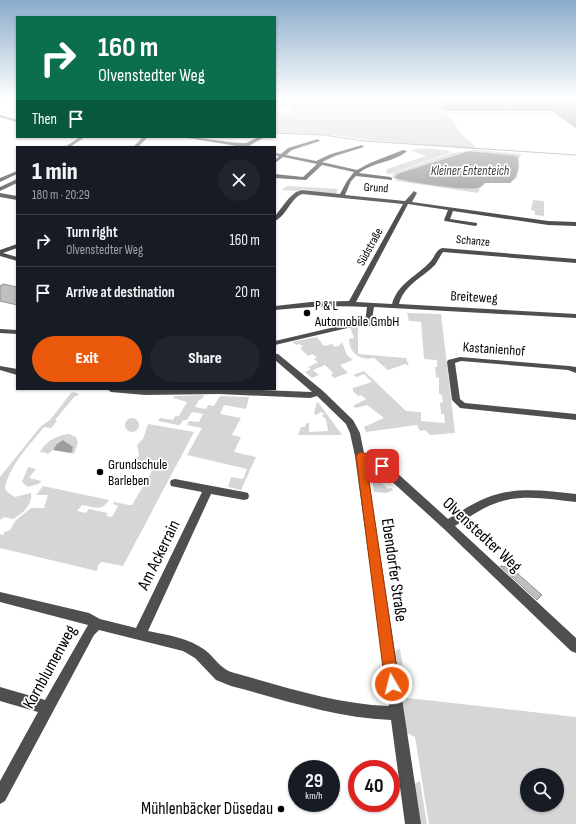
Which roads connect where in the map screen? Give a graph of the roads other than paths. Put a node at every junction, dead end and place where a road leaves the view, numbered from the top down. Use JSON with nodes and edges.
{"nodes":[{"id":1,"x":81,"y":138,"type":"edge"},
{"id":2,"x":145,"y":138,"type":"edge"},
{"id":3,"x":191,"y":138,"type":"edge"},
{"id":4,"x":261,"y":138,"type":"dead end"},
{"id":5,"x":318,"y":140,"type":"dead end"},
{"id":6,"x":69,"y":146,"type":"edge"},
{"id":7,"x":136,"y":146,"type":"edge"},
{"id":8,"x":245,"y":146,"type":"edge"},
{"id":9,"x":362,"y":146,"type":"dead end"},
{"id":10,"x":405,"y":151,"type":"dead end"},
{"id":11,"x":276,"y":154,"type":"edge"},
{"id":12,"x":282,"y":155,"type":"junction"},
{"id":13,"x":276,"y":161,"type":"edge"},
{"id":14,"x":320,"y":163,"type":"junction"},
{"id":15,"x":0,"y":172,"type":"edge"},
{"id":16,"x":16,"y":172,"type":"edge"},
{"id":17,"x":355,"y":173,"type":"junction"},
{"id":18,"x":276,"y":176,"type":"edge"},
{"id":19,"x":390,"y":179,"type":"dead end"},
{"id":20,"x":0,"y":180,"type":"edge"},
{"id":21,"x":16,"y":181,"type":"edge"},
{"id":22,"x":0,"y":189,"type":"edge"},
{"id":23,"x":414,"y":193,"type":"dead end"},
{"id":24,"x":0,"y":195,"type":"edge"},
{"id":25,"x":342,"y":196,"type":"junction"},
{"id":26,"x":16,"y":198,"type":"edge"},
{"id":27,"x":408,"y":202,"type":"junction"},
{"id":28,"x":451,"y":209,"type":"junction"},
{"id":29,"x":276,"y":218,"type":"edge"},
{"id":30,"x":475,"y":224,"type":"dead end"},
{"id":31,"x":576,"y":224,"type":"edge"},
{"id":32,"x":16,"y":246,"type":"edge"},
{"id":33,"x":0,"y":253,"type":"edge"},
{"id":34,"x":16,"y":259,"type":"edge"},
{"id":35,"x":576,"y":261,"type":"edge"},
{"id":36,"x":352,"y":303,"type":"junction"},
{"id":37,"x":371,"y":304,"type":"junction"},
{"id":38,"x":395,"y":306,"type":"junction"},
{"id":39,"x":276,"y":308,"type":"edge"},
{"id":40,"x":576,"y":316,"type":"edge"},
{"id":41,"x":0,"y":331,"type":"edge"},
{"id":42,"x":16,"y":332,"type":"edge"},
{"id":43,"x":276,"y":343,"type":"edge"},
{"id":44,"x":276,"y":357,"type":"edge"},
{"id":45,"x":0,"y":368,"type":"edge"},
{"id":46,"x":576,"y":370,"type":"edge"},
{"id":47,"x":16,"y":372,"type":"edge"},
{"id":48,"x":122,"y":390,"type":"edge"},
{"id":49,"x":320,"y":393,"type":"junction"},
{"id":50,"x":576,"y":417,"type":"edge"},
{"id":51,"x":360,"y":456,"type":"junction"},
{"id":52,"x":175,"y":483,"type":"dead end"},
{"id":53,"x":208,"y":490,"type":"junction"},
{"id":54,"x":244,"y":496,"type":"dead end"},
{"id":55,"x":576,"y":498,"type":"edge"},
{"id":56,"x":447,"y":525,"type":"junction"},
{"id":57,"x":0,"y":597,"type":"edge"},
{"id":58,"x":98,"y":624,"type":"junction"},
{"id":59,"x":140,"y":634,"type":"junction"},
{"id":60,"x":576,"y":647,"type":"edge"},
{"id":61,"x":0,"y":694,"type":"edge"},
{"id":62,"x":48,"y":708,"type":"junction"},
{"id":63,"x":396,"y":713,"type":"junction"},
{"id":64,"x":0,"y":796,"type":"edge"},
{"id":65,"x":412,"y":824,"type":"edge"}],
"edges":[{"from":1,"to":6,"type":"street"},
{"from":2,"to":7,"type":"street"},
{"from":3,"to":8,"type":"street"},
{"from":4,"to":8,"type":"street"},
{"from":5,"to":12,"type":"street"},
{"from":9,"to":14,"type":"street"},
{"from":10,"to":17,"type":"street"},
{"from":11,"to":12,"type":"street"},
{"from":12,"to":13,"type":"street"},
{"from":12,"to":14,"type":"street"},
{"from":14,"to":17,"type":"street"},
{"from":14,"to":18,"type":"street"},
{"from":15,"to":16,"type":"street"},
{"from":16,"to":20,"type":"street"},
{"from":17,"to":19,"type":"street"},
{"from":17,"to":25,"type":"street"},
{"from":21,"to":22,"type":"street"},
{"from":23,"to":27,"type":"street","name":"Südstraße"},
{"from":24,"to":26,"type":"street"},
{"from":25,"to":27,"type":"street","name":"Grund"},
{"from":25,"to":29,"type":"street","name":"Grund"},
{"from":27,"to":28,"type":"street","name":"Grund"},
{"from":27,"to":36,"type":"street","name":"Südstraße"},
{"from":28,"to":30,"type":"street"},
{"from":28,"to":31,"type":"street","name":"Grund"},
{"from":32,"to":33,"type":"street"},
{"from":33,"to":34,"type":"street"},
{"from":35,"to":38,"type":"street","name":"Schanze"},
{"from":36,"to":37,"type":"street","name":"Breiteweg"},
{"from":36,"to":39,"type":"street","name":"Breiteweg"},
{"from":37,"to":38,"type":"street","name":"Breiteweg"},
{"from":37,"to":43,"type":"street"},
{"from":38,"to":40,"type":"street","name":"Breiteweg"},
{"from":41,"to":42,"type":"street"},
{"from":44,"to":49,"type":"street","name":"Ebendorfer Straße"},
{"from":45,"to":47,"type":"street"},
{"from":46,"to":50,"type":"street","name":"Kastanienhof"},
{"from":48,"to":49,"type":"street"},
{"from":49,"to":51,"type":"street","name":"Ebendorfer Straße"},
{"from":51,"to":56,"type":"street","name":"Olvenstedter Weg"},
{"from":51,"to":63,"type":"street","name":"Ebendorfer Straße"},
{"from":52,"to":53,"type":"street"},
{"from":53,"to":54,"type":"street"},
{"from":53,"to":59,"type":"street","name":"Am Ackerrain"},
{"from":55,"to":56,"type":"street"},
{"from":56,"to":60,"type":"street","name":"Olvenstedter Weg"},
{"from":57,"to":58,"type":"street"},
{"from":58,"to":59,"type":"street","name":"Kornblumenweg"},
{"from":58,"to":62,"type":"street","name":"Kornblumenweg"},
{"from":59,"to":63,"type":"street","name":"Kornblumenweg"},
{"from":61,"to":62,"type":"street"},
{"from":62,"to":64,"type":"street","name":"Kornblumenweg"},
{"from":63,"to":65,"type":"street","name":"Ebendorfer Straße"}]}
